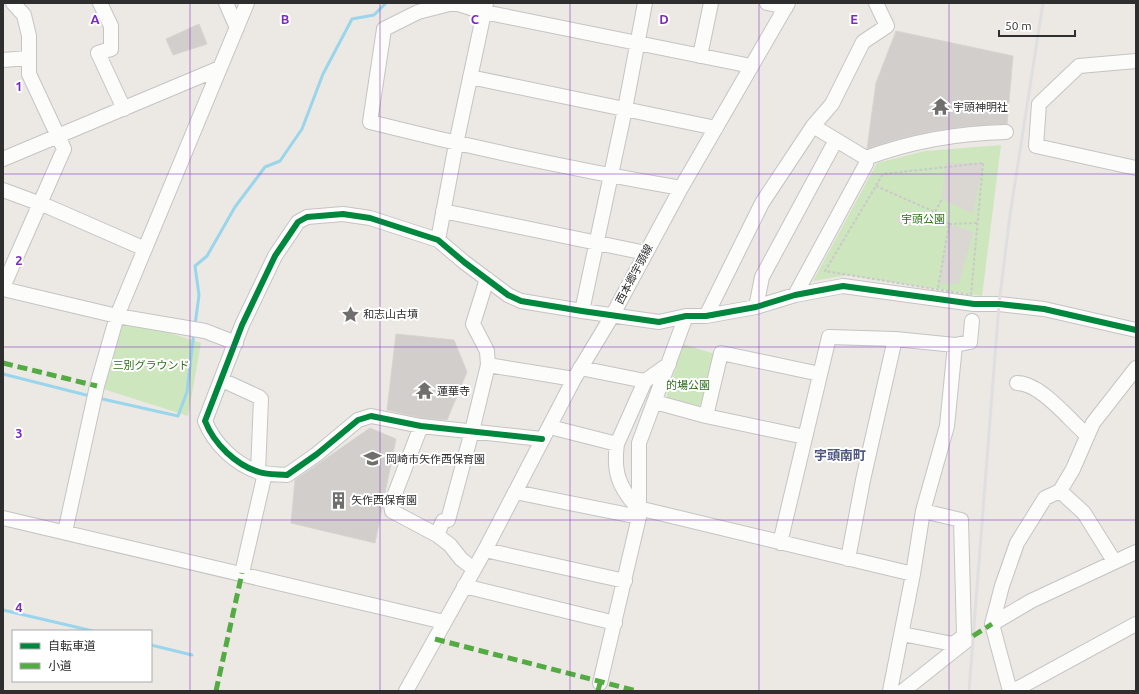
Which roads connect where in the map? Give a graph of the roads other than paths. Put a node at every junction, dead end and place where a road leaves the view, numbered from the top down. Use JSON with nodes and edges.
{"nodes":[{"id":1,"x":12,"y":3,"type":"edge"},
{"id":2,"x":100,"y":3,"type":"edge"},
{"id":3,"x":226,"y":3,"type":"edge"},
{"id":4,"x":247,"y":3,"type":"edge"},
{"id":5,"x":454,"y":3,"type":"edge"},
{"id":6,"x":645,"y":3,"type":"edge"},
{"id":7,"x":711,"y":3,"type":"edge"},
{"id":8,"x":767,"y":3,"type":"edge"},
{"id":9,"x":876,"y":3,"type":"edge"},
{"id":10,"x":787,"y":5,"type":"edge"},
{"id":11,"x":3,"y":7,"type":"edge"},
{"id":12,"x":485,"y":7,"type":"edge"},
{"id":13,"x":237,"y":28,"type":"junction"},
{"id":14,"x":637,"y":44,"type":"junction"},
{"id":15,"x":700,"y":56,"type":"junction"},
{"id":16,"x":28,"y":58,"type":"junction"},
{"id":17,"x":3,"y":60,"type":"edge"},
{"id":18,"x":1136,"y":61,"type":"edge"},
{"id":19,"x":750,"y":66,"type":"junction"},
{"id":20,"x":220,"y":68,"type":"junction"},
{"id":21,"x":470,"y":77,"type":"junction"},
{"id":22,"x":124,"y":109,"type":"junction"},
{"id":23,"x":625,"y":109,"type":"junction"},
{"id":24,"x":813,"y":126,"type":"junction"},
{"id":25,"x":716,"y":128,"type":"junction"},
{"id":26,"x":1006,"y":132,"type":"dead end"},
{"id":27,"x":57,"y":136,"type":"junction"},
{"id":28,"x":836,"y":140,"type":"junction"},
{"id":29,"x":456,"y":144,"type":"junction"},
{"id":30,"x":866,"y":158,"type":"junction"},
{"id":31,"x":3,"y":159,"type":"edge"},
{"id":32,"x":1136,"y":168,"type":"edge"},
{"id":33,"x":610,"y":176,"type":"junction"},
{"id":34,"x":681,"y":188,"type":"junction"},
{"id":35,"x":3,"y":190,"type":"edge"},
{"id":36,"x":41,"y":204,"type":"junction"},
{"id":37,"x":442,"y":211,"type":"junction"},
{"id":38,"x":438,"y":240,"type":"junction"},
{"id":39,"x":598,"y":241,"type":"junction"},
{"id":40,"x":145,"y":249,"type":"junction"},
{"id":41,"x":646,"y":252,"type":"junction"},
{"id":42,"x":487,"y":279,"type":"junction"},
{"id":43,"x":3,"y":288,"type":"edge"},
{"id":44,"x":795,"y":295,"type":"junction"},
{"id":45,"x":756,"y":307,"type":"junction"},
{"id":46,"x":582,"y":311,"type":"junction"},
{"id":47,"x":117,"y":316,"type":"junction"},
{"id":48,"x":612,"y":316,"type":"junction"},
{"id":49,"x":686,"y":316,"type":"junction"},
{"id":50,"x":706,"y":316,"type":"junction"},
{"id":51,"x":972,"y":321,"type":"dead end"},
{"id":52,"x":1136,"y":330,"type":"edge"},
{"id":53,"x":895,"y":339,"type":"junction"},
{"id":54,"x":236,"y":343,"type":"junction"},
{"id":55,"x":955,"y":345,"type":"junction"},
{"id":56,"x":669,"y":364,"type":"junction"},
{"id":57,"x":488,"y":365,"type":"junction"},
{"id":58,"x":1136,"y":368,"type":"edge"},
{"id":59,"x":577,"y":374,"type":"junction"},
{"id":60,"x":820,"y":374,"type":"junction"},
{"id":61,"x":222,"y":380,"type":"junction"},
{"id":62,"x":645,"y":382,"type":"junction"},
{"id":63,"x":1017,"y":383,"type":"dead end"},
{"id":64,"x":655,"y":402,"type":"junction"},
{"id":65,"x":706,"y":416,"type":"junction"},
{"id":66,"x":421,"y":426,"type":"junction"},
{"id":67,"x":472,"y":431,"type":"junction"},
{"id":68,"x":546,"y":433,"type":"junction"},
{"id":69,"x":1087,"y":435,"type":"junction"},
{"id":70,"x":805,"y":438,"type":"junction"},
{"id":71,"x":617,"y":444,"type":"junction"},
{"id":72,"x":262,"y":472,"type":"junction"},
{"id":73,"x":1060,"y":491,"type":"junction"},
{"id":74,"x":515,"y":492,"type":"junction"},
{"id":75,"x":923,"y":512,"type":"junction"},
{"id":76,"x":639,"y":513,"type":"junction"},
{"id":77,"x":3,"y":518,"type":"edge"},
{"id":78,"x":65,"y":532,"type":"junction"},
{"id":79,"x":437,"y":535,"type":"junction"},
{"id":80,"x":780,"y":543,"type":"junction"},
{"id":81,"x":485,"y":550,"type":"junction"},
{"id":82,"x":1136,"y":552,"type":"edge"},
{"id":83,"x":848,"y":559,"type":"junction"},
{"id":84,"x":1114,"y":561,"type":"junction"},
{"id":85,"x":474,"y":569,"type":"junction"},
{"id":86,"x":242,"y":573,"type":"junction"},
{"id":87,"x":914,"y":574,"type":"junction"},
{"id":88,"x":625,"y":581,"type":"junction"},
{"id":89,"x":464,"y":586,"type":"junction"},
{"id":90,"x":444,"y":622,"type":"junction"},
{"id":91,"x":615,"y":623,"type":"junction"},
{"id":92,"x":992,"y":624,"type":"junction"},
{"id":93,"x":1136,"y":624,"type":"edge"},
{"id":94,"x":902,"y":634,"type":"junction"},
{"id":95,"x":973,"y":636,"type":"dead end"},
{"id":96,"x":600,"y":683,"type":"dead end"},
{"id":97,"x":406,"y":691,"type":"edge"},
{"id":98,"x":890,"y":691,"type":"edge"},
{"id":99,"x":903,"y":691,"type":"edge"},
{"id":100,"x":1011,"y":691,"type":"edge"}],
"edges":[{"from":1,"to":11,"type":"street"},
{"from":1,"to":16,"type":"street"},
{"from":2,"to":22,"type":"street"},
{"from":3,"to":13,"type":"street"},
{"from":4,"to":13,"type":"street"},
{"from":5,"to":12,"type":"street"},
{"from":5,"to":29,"type":"street"},
{"from":6,"to":14,"type":"street"},
{"from":7,"to":15,"type":"street"},
{"from":8,"to":10,"type":"street"},
{"from":9,"to":24,"type":"street"},
{"from":10,"to":19,"type":"street","name":"西本郷宇頭線"},
{"from":12,"to":14,"type":"street"},
{"from":12,"to":21,"type":"street"},
{"from":13,"to":20,"type":"street"},
{"from":14,"to":15,"type":"street"},
{"from":14,"to":23,"type":"street"},
{"from":15,"to":19,"type":"street"},
{"from":16,"to":17,"type":"street"},
{"from":16,"to":27,"type":"street"},
{"from":18,"to":32,"type":"street"},
{"from":19,"to":25,"type":"street","name":"西本郷宇頭線"},
{"from":20,"to":22,"type":"street"},
{"from":20,"to":40,"type":"street"},
{"from":21,"to":23,"type":"street"},
{"from":21,"to":29,"type":"street"},
{"from":22,"to":27,"type":"street"},
{"from":23,"to":25,"type":"street"},
{"from":23,"to":33,"type":"street"},
{"from":24,"to":28,"type":"street"},
{"from":24,"to":50,"type":"street"},
{"from":25,"to":34,"type":"street","name":"西本郷宇頭線"},
{"from":26,"to":30,"type":"street"},
{"from":27,"to":31,"type":"street"},
{"from":27,"to":36,"type":"street"},
{"from":28,"to":30,"type":"street"},
{"from":28,"to":45,"type":"street"},
{"from":29,"to":33,"type":"street"},
{"from":29,"to":37,"type":"street"},
{"from":30,"to":44,"type":"street"},
{"from":33,"to":34,"type":"street"},
{"from":33,"to":39,"type":"street"},
{"from":34,"to":41,"type":"street","name":"西本郷宇頭線"},
{"from":35,"to":36,"type":"street"},
{"from":36,"to":40,"type":"street"},
{"from":36,"to":43,"type":"street"},
{"from":37,"to":38,"type":"street"},
{"from":37,"to":39,"type":"street"},
{"from":38,"to":42,"type":"street"},
{"from":38,"to":54,"type":"street"},
{"from":39,"to":41,"type":"street"},
{"from":39,"to":46,"type":"street"},
{"from":40,"to":47,"type":"street"},
{"from":41,"to":48,"type":"street","name":"西本郷宇頭線"},
{"from":42,"to":46,"type":"street"},
{"from":42,"to":57,"type":"street"},
{"from":43,"to":47,"type":"street"},
{"from":44,"to":45,"type":"street"},
{"from":44,"to":52,"type":"street"},
{"from":45,"to":50,"type":"street"},
{"from":46,"to":48,"type":"street"},
{"from":47,"to":54,"type":"street"},
{"from":47,"to":78,"type":"street"},
{"from":48,"to":49,"type":"street"},
{"from":48,"to":59,"type":"street","name":"西本郷宇頭線"},
{"from":49,"to":50,"type":"street"},
{"from":49,"to":56,"type":"street"},
{"from":51,"to":55,"type":"street"},
{"from":53,"to":55,"type":"street"},
{"from":53,"to":60,"type":"street"},
{"from":53,"to":83,"type":"street"},
{"from":54,"to":61,"type":"street"},
{"from":55,"to":75,"type":"street"},
{"from":56,"to":62,"type":"street"},
{"from":56,"to":64,"type":"street"},
{"from":57,"to":59,"type":"street"},
{"from":57,"to":67,"type":"street"},
{"from":58,"to":69,"type":"street"},
{"from":59,"to":62,"type":"street"},
{"from":59,"to":68,"type":"street","name":"西本郷宇頭線"},
{"from":60,"to":65,"type":"street"},
{"from":60,"to":70,"type":"street"},
{"from":61,"to":72,"type":"street"},
{"from":61,"to":72,"type":"street"},
{"from":62,"to":71,"type":"street"},
{"from":63,"to":69,"type":"street"},
{"from":64,"to":65,"type":"street"},
{"from":64,"to":76,"type":"street"},
{"from":65,"to":70,"type":"street"},
{"from":66,"to":67,"type":"street"},
{"from":66,"to":72,"type":"street"},
{"from":66,"to":79,"type":"street"},
{"from":67,"to":68,"type":"street"},
{"from":67,"to":79,"type":"street"},
{"from":68,"to":71,"type":"street"},
{"from":68,"to":74,"type":"street","name":"西本郷宇頭線"},
{"from":69,"to":73,"type":"street"},
{"from":70,"to":80,"type":"street"},
{"from":71,"to":76,"type":"street"},
{"from":72,"to":86,"type":"street"},
{"from":73,"to":84,"type":"street"},
{"from":73,"to":92,"type":"street"},
{"from":74,"to":76,"type":"street"},
{"from":74,"to":81,"type":"street","name":"西本郷宇頭線"},
{"from":75,"to":87,"type":"street"},
{"from":75,"to":94,"type":"street"},
{"from":76,"to":80,"type":"street"},
{"from":76,"to":88,"type":"street"},
{"from":77,"to":78,"type":"street"},
{"from":78,"to":86,"type":"street"},
{"from":79,"to":85,"type":"street"},
{"from":80,"to":83,"type":"street"},
{"from":81,"to":85,"type":"street","name":"西本郷宇頭線"},
{"from":81,"to":88,"type":"street"},
{"from":82,"to":84,"type":"street"},
{"from":83,"to":87,"type":"street"},
{"from":84,"to":92,"type":"street"},
{"from":85,"to":89,"type":"street","name":"西本郷宇頭線"},
{"from":86,"to":90,"type":"street"},
{"from":87,"to":94,"type":"street"},
{"from":88,"to":91,"type":"street"},
{"from":89,"to":90,"type":"street"},
{"from":89,"to":91,"type":"street"},
{"from":90,"to":97,"type":"street"},
{"from":91,"to":96,"type":"street"},
{"from":92,"to":100,"type":"street"},
{"from":93,"to":100,"type":"street"},
{"from":94,"to":98,"type":"street"},
{"from":95,"to":99,"type":"street"}]}
